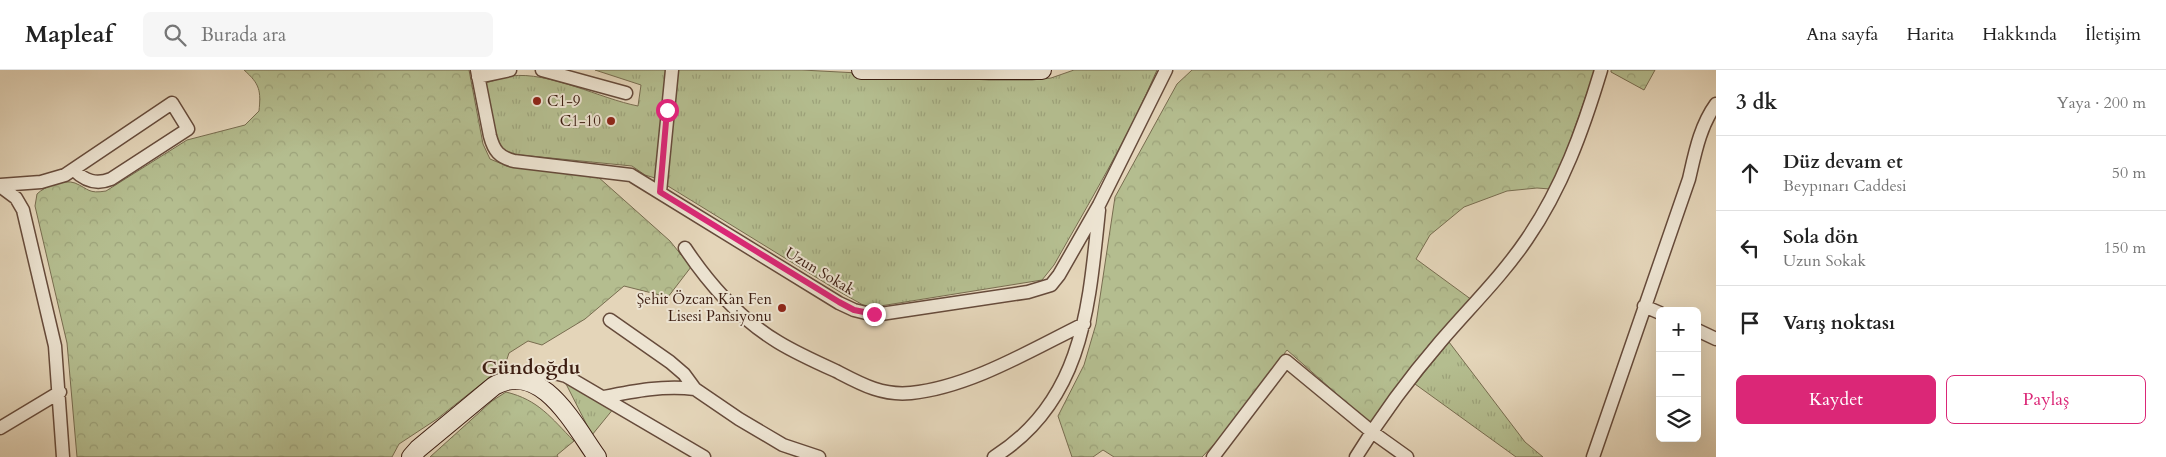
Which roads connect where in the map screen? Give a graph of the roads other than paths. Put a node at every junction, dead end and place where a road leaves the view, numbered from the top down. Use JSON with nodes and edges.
{"nodes":[{"id":1,"x":510,"y":70,"type":"edge"},
{"id":2,"x":542,"y":70,"type":"edge"},
{"id":3,"x":672,"y":70,"type":"edge"},
{"id":4,"x":861,"y":70,"type":"edge"},
{"id":5,"x":1042,"y":70,"type":"edge"},
{"id":6,"x":1166,"y":70,"type":"edge"},
{"id":7,"x":1601,"y":70,"type":"edge"},
{"id":8,"x":478,"y":74,"type":"edge"},
{"id":9,"x":626,"y":93,"type":"dead end"},
{"id":10,"x":1716,"y":104,"type":"edge"},
{"id":11,"x":74,"y":170,"type":"junction"},
{"id":12,"x":40,"y":182,"type":"junction"},
{"id":13,"x":0,"y":185,"type":"edge"},
{"id":14,"x":660,"y":192,"type":"junction"},
{"id":15,"x":1099,"y":205,"type":"junction"},
{"id":16,"x":24,"y":210,"type":"junction"},
{"id":17,"x":685,"y":248,"type":"dead end"},
{"id":18,"x":1644,"y":306,"type":"junction"},
{"id":19,"x":1656,"y":311,"type":"edge"},
{"id":20,"x":610,"y":320,"type":"dead end"},
{"id":21,"x":1084,"y":324,"type":"junction"},
{"id":22,"x":1701,"y":332,"type":"edge"},
{"id":23,"x":1716,"y":338,"type":"edge"},
{"id":24,"x":529,"y":381,"type":"junction"},
{"id":25,"x":696,"y":389,"type":"junction"},
{"id":26,"x":60,"y":392,"type":"junction"},
{"id":27,"x":604,"y":397,"type":"junction"},
{"id":28,"x":0,"y":428,"type":"edge"},
{"id":29,"x":1372,"y":432,"type":"junction"},
{"id":30,"x":63,"y":457,"type":"edge"},
{"id":31,"x":411,"y":457,"type":"edge"},
{"id":32,"x":597,"y":457,"type":"edge"},
{"id":33,"x":704,"y":457,"type":"edge"},
{"id":34,"x":819,"y":457,"type":"edge"},
{"id":35,"x":994,"y":457,"type":"edge"},
{"id":36,"x":1213,"y":457,"type":"edge"},
{"id":37,"x":1356,"y":457,"type":"edge"},
{"id":38,"x":1407,"y":457,"type":"edge"},
{"id":39,"x":1593,"y":457,"type":"edge"}],
"edges":[{"from":1,"to":8,"type":"street"},
{"from":2,"to":9,"type":"street"},
{"from":3,"to":14,"type":"street"},
{"from":4,"to":5,"type":"street"},
{"from":6,"to":15,"type":"street","name":"Uzun Sokak"},
{"from":7,"to":29,"type":"street"},
{"from":8,"to":14,"type":"street","name":"Uzun Sokak"},
{"from":10,"to":18,"type":"street"},
{"from":11,"to":11,"type":"street"},
{"from":11,"to":12,"type":"street"},
{"from":12,"to":13,"type":"street"},
{"from":12,"to":16,"type":"street"},
{"from":13,"to":16,"type":"street"},
{"from":14,"to":15,"type":"street","name":"Uzun Sokak"},
{"from":15,"to":21,"type":"street"},
{"from":16,"to":26,"type":"street"},
{"from":17,"to":21,"type":"street"},
{"from":18,"to":19,"type":"street"},
{"from":18,"to":39,"type":"street"},
{"from":20,"to":25,"type":"street"},
{"from":21,"to":35,"type":"street"},
{"from":22,"to":23,"type":"street"},
{"from":24,"to":27,"type":"street"},
{"from":24,"to":31,"type":"street"},
{"from":24,"to":32,"type":"street"},
{"from":25,"to":27,"type":"street"},
{"from":25,"to":34,"type":"street"},
{"from":26,"to":28,"type":"street"},
{"from":26,"to":30,"type":"street"},
{"from":27,"to":33,"type":"street"},
{"from":29,"to":36,"type":"street"},
{"from":29,"to":37,"type":"street"},
{"from":29,"to":38,"type":"street"}]}
